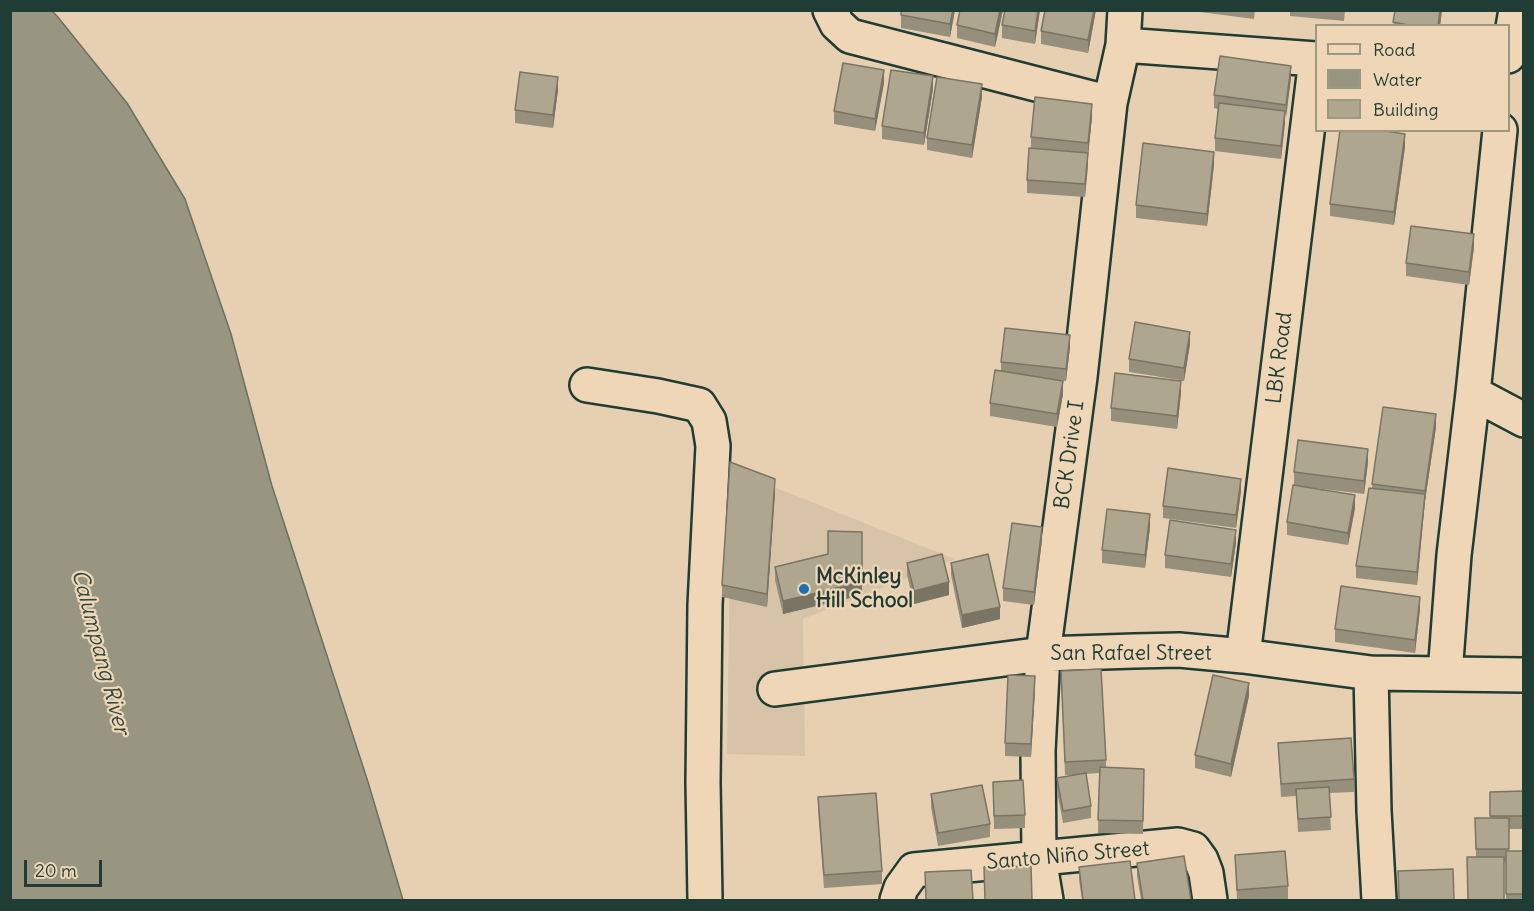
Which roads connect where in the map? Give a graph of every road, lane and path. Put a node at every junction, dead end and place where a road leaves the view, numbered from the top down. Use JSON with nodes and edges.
{"nodes":[{"id":1,"x":830,"y":10,"type":"edge"},
{"id":2,"x":1125,"y":10,"type":"edge"},
{"id":3,"x":1516,"y":10,"type":"edge"},
{"id":4,"x":1123,"y":45,"type":"junction"},
{"id":5,"x":1510,"y":49,"type":"edge"},
{"id":6,"x":1315,"y":59,"type":"edge"},
{"id":7,"x":1315,"y":75,"type":"edge"},
{"id":8,"x":1110,"y":103,"type":"junction"},
{"id":9,"x":1500,"y":132,"type":"edge"},
{"id":10,"x":587,"y":385,"type":"dead end"},
{"id":11,"x":1473,"y":393,"type":"junction"},
{"id":12,"x":1524,"y":420,"type":"edge"},
{"id":13,"x":1043,"y":654,"type":"junction"},
{"id":14,"x":1243,"y":656,"type":"junction"},
{"id":15,"x":1371,"y":673,"type":"junction"},
{"id":16,"x":1445,"y":674,"type":"junction"},
{"id":17,"x":1524,"y":675,"type":"edge"},
{"id":18,"x":775,"y":688,"type":"dead end"},
{"id":19,"x":1039,"y":858,"type":"junction"},
{"id":20,"x":1208,"y":887,"type":"edge"},
{"id":21,"x":705,"y":900,"type":"edge"},
{"id":22,"x":897,"y":900,"type":"edge"},
{"id":23,"x":1046,"y":900,"type":"edge"},
{"id":24,"x":1379,"y":900,"type":"edge"}],
"edges":[{"from":1,"to":8,"type":"street"},
{"from":2,"to":4,"type":"street","name":"BCK Drive I"},
{"from":3,"to":5,"type":"street"},
{"from":4,"to":6,"type":"street"},
{"from":4,"to":8,"type":"street","name":"BCK Drive I"},
{"from":7,"to":14,"type":"street","name":"LBK Road"},
{"from":8,"to":13,"type":"street","name":"BCK Drive I"},
{"from":9,"to":11,"type":"street"},
{"from":10,"to":21,"type":"street"},
{"from":11,"to":12,"type":"street"},
{"from":11,"to":16,"type":"street"},
{"from":13,"to":14,"type":"street","name":"San Rafael Street"},
{"from":13,"to":18,"type":"street","name":"San Rafael Street"},
{"from":13,"to":19,"type":"street","name":"BCK Drive I"},
{"from":14,"to":15,"type":"street","name":"San Rafael Street"},
{"from":15,"to":16,"type":"street","name":"San Rafael Street"},
{"from":15,"to":24,"type":"street"},
{"from":16,"to":17,"type":"street","name":"San Rafael Street"},
{"from":19,"to":20,"type":"street","name":"Santo Niño Street"},
{"from":19,"to":22,"type":"street","name":"Santo Niño Street"},
{"from":19,"to":23,"type":"street","name":"BCK Drive I"}]}
